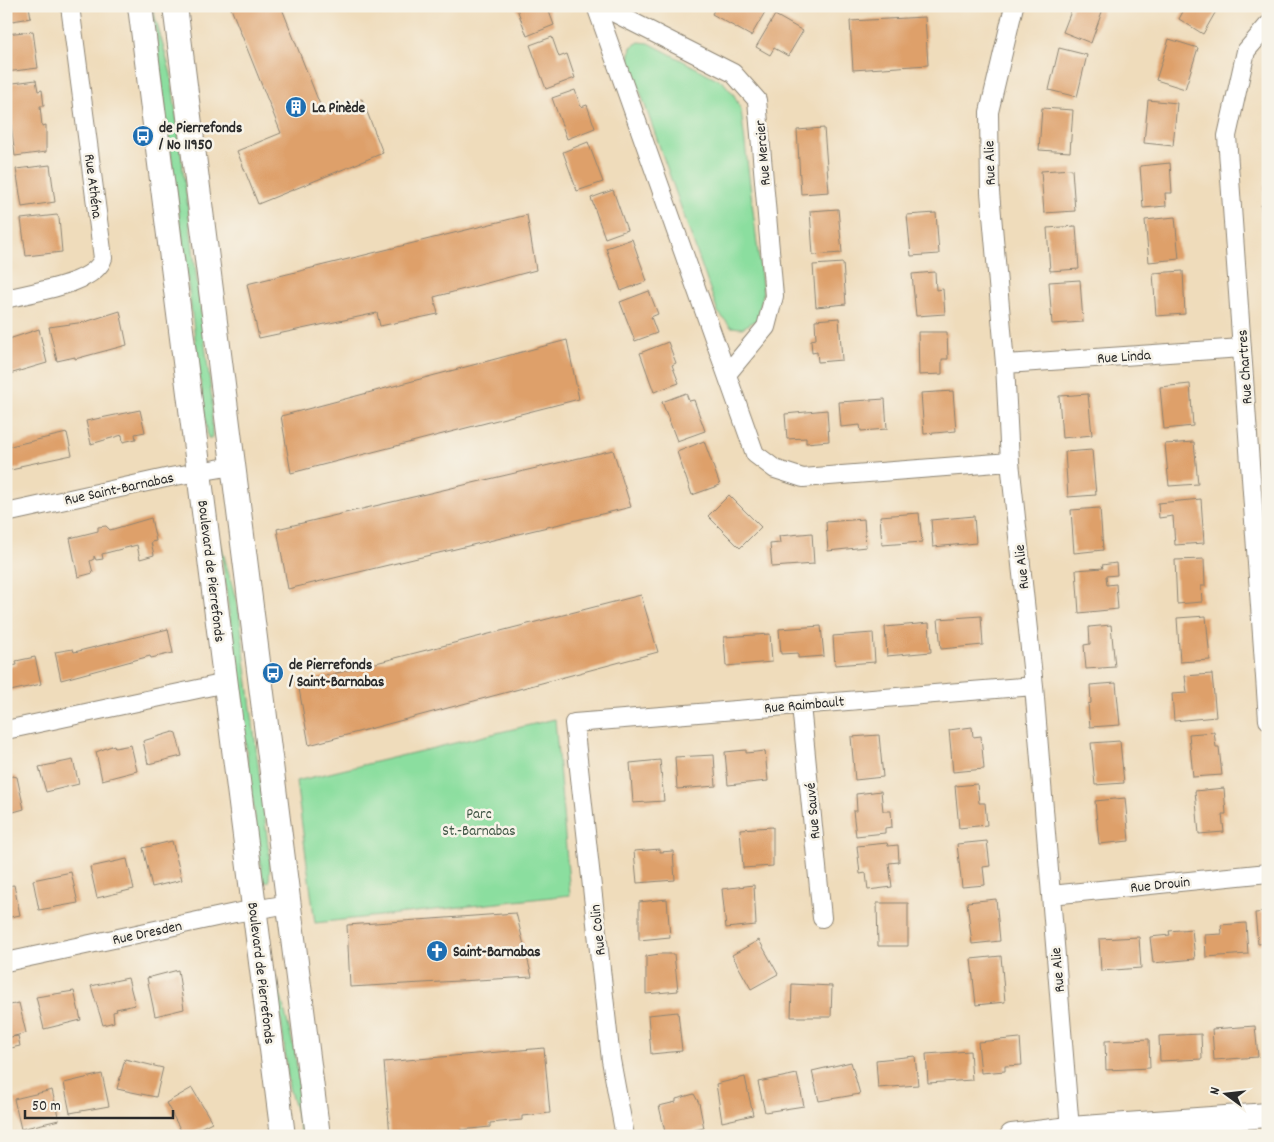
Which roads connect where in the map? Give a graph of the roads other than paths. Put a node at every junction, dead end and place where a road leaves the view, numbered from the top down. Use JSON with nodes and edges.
{"nodes":[{"id":1,"x":70,"y":6,"type":"edge"},
{"id":2,"x":140,"y":6,"type":"edge"},
{"id":3,"x":175,"y":6,"type":"edge"},
{"id":4,"x":596,"y":6,"type":"edge"},
{"id":5,"x":601,"y":6,"type":"edge"},
{"id":6,"x":1014,"y":6,"type":"edge"},
{"id":7,"x":1268,"y":25,"type":"edge"},
{"id":8,"x":6,"y":299,"type":"edge"},
{"id":9,"x":1242,"y":348,"type":"junction"},
{"id":10,"x":1005,"y":364,"type":"junction"},
{"id":11,"x":727,"y":374,"type":"junction"},
{"id":12,"x":1010,"y":462,"type":"junction"},
{"id":13,"x":233,"y":466,"type":"junction"},
{"id":14,"x":199,"y":472,"type":"junction"},
{"id":15,"x":6,"y":513,"type":"edge"},
{"id":16,"x":1266,"y":668,"type":"edge"},
{"id":17,"x":226,"y":683,"type":"junction"},
{"id":18,"x":1034,"y":686,"type":"junction"},
{"id":19,"x":802,"y":705,"type":"junction"},
{"id":20,"x":1268,"y":720,"type":"edge"},
{"id":21,"x":574,"y":723,"type":"joint"},
{"id":22,"x":6,"y":730,"type":"edge"},
{"id":23,"x":1268,"y":873,"type":"edge"},
{"id":24,"x":1051,"y":895,"type":"junction"},
{"id":25,"x":289,"y":904,"type":"junction"},
{"id":26,"x":254,"y":910,"type":"junction"},
{"id":27,"x":822,"y":918,"type":"dead end"},
{"id":28,"x":6,"y":962,"type":"edge"},
{"id":29,"x":1268,"y":1115,"type":"edge"},
{"id":30,"x":1070,"y":1129,"type":"junction"},
{"id":31,"x":283,"y":1136,"type":"edge"},
{"id":32,"x":318,"y":1136,"type":"edge"},
{"id":33,"x":625,"y":1136,"type":"edge"},
{"id":34,"x":1012,"y":1136,"type":"edge"}],
"edges":[{"from":1,"to":8,"type":"street","name":"Rue Athéna"},
{"from":2,"to":14,"type":"main road","name":"Boulevard de Pierrefonds"},
{"from":3,"to":13,"type":"main road"},
{"from":4,"to":11,"type":"street"},
{"from":5,"to":11,"type":"street","name":"Rue Mercier"},
{"from":6,"to":10,"type":"street","name":"Rue Alie"},
{"from":7,"to":9,"type":"street","name":"Rue Chartres"},
{"from":9,"to":10,"type":"street","name":"Rue Linda"},
{"from":9,"to":16,"type":"street","name":"Rue Chartres"},
{"from":10,"to":12,"type":"street","name":"Rue Alie"},
{"from":11,"to":12,"type":"street"},
{"from":12,"to":18,"type":"street","name":"Rue Alie"},
{"from":13,"to":14,"type":"street","name":"Rue Saint-Barnabas"},
{"from":13,"to":25,"type":"main road"},
{"from":14,"to":15,"type":"street","name":"Rue Saint-Barnabas"},
{"from":14,"to":17,"type":"main road","name":"Boulevard de Pierrefonds"},
{"from":16,"to":20,"type":"street","name":"Rue Chartres"},
{"from":17,"to":22,"type":"street"},
{"from":17,"to":26,"type":"main road","name":"Boulevard de Pierrefonds"},
{"from":18,"to":19,"type":"street","name":"Rue Raimbault"},
{"from":18,"to":24,"type":"street","name":"Rue Alie"},
{"from":19,"to":21,"type":"street","name":"Rue Raimbault"},
{"from":19,"to":27,"type":"street","name":"Rue Sauvé"},
{"from":21,"to":33,"type":"street","name":"Rue Colin"},
{"from":23,"to":24,"type":"street","name":"Rue Drouin"},
{"from":24,"to":30,"type":"street","name":"Rue Alie"},
{"from":25,"to":26,"type":"street","name":"Rue Dresden"},
{"from":25,"to":32,"type":"main road"},
{"from":26,"to":28,"type":"street","name":"Rue Dresden"},
{"from":26,"to":31,"type":"main road","name":"Boulevard de Pierrefonds"},
{"from":29,"to":30,"type":"main road"},
{"from":30,"to":34,"type":"main road"}]}
